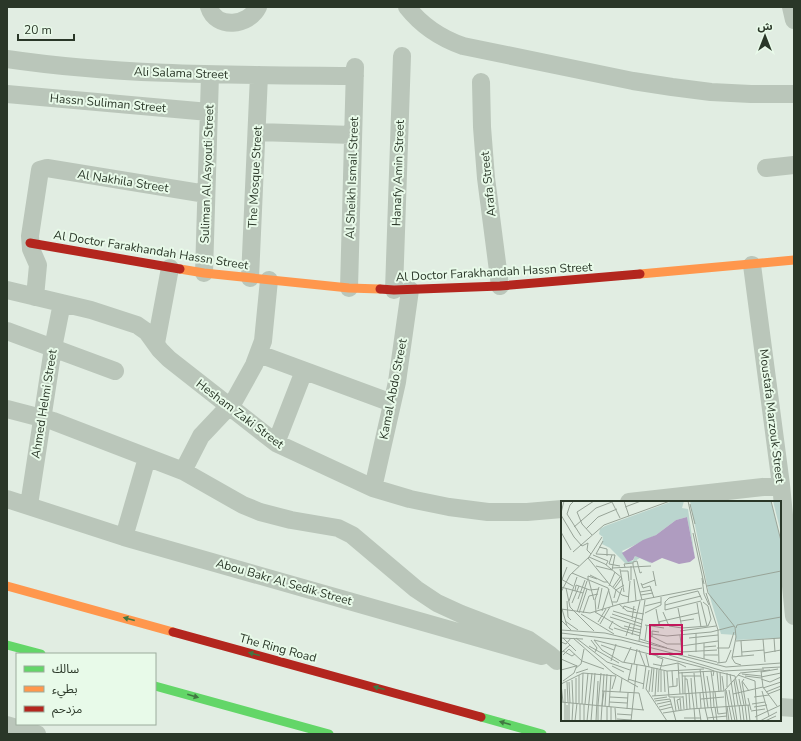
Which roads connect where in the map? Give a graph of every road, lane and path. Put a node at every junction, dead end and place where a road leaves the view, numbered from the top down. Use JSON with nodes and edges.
{"nodes":[{"id":1,"x":210,"y":7,"type":"edge"},
{"id":2,"x":258,"y":7,"type":"edge"},
{"id":3,"x":407,"y":7,"type":"edge"},
{"id":4,"x":791,"y":7,"type":"edge"},
{"id":5,"x":794,"y":20,"type":"edge"},
{"id":6,"x":402,"y":56,"type":"dead end"},
{"id":7,"x":7,"y":59,"type":"edge"},
{"id":8,"x":355,"y":72,"type":"joint"},
{"id":9,"x":210,"y":75,"type":"junction"},
{"id":10,"x":259,"y":75,"type":"junction"},
{"id":11,"x":481,"y":82,"type":"dead end"},
{"id":12,"x":7,"y":94,"type":"edge"},
{"id":13,"x":794,"y":94,"type":"edge"},
{"id":14,"x":209,"y":112,"type":"junction"},
{"id":15,"x":257,"y":132,"type":"junction"},
{"id":16,"x":353,"y":135,"type":"junction"},
{"id":17,"x":794,"y":165,"type":"edge"},
{"id":18,"x":766,"y":168,"type":"dead end"},
{"id":19,"x":206,"y":194,"type":"junction"},
{"id":20,"x":30,"y":243,"type":"junction"},
{"id":21,"x":794,"y":260,"type":"edge"},
{"id":22,"x":752,"y":264,"type":"junction"},
{"id":23,"x":170,"y":268,"type":"junction"},
{"id":24,"x":204,"y":273,"type":"junction"},
{"id":25,"x":250,"y":278,"type":"junction"},
{"id":26,"x":269,"y":280,"type":"junction"},
{"id":27,"x":500,"y":286,"type":"junction"},
{"id":28,"x":349,"y":288,"type":"junction"},
{"id":29,"x":7,"y":290,"type":"edge"},
{"id":30,"x":402,"y":290,"type":"junction"},
{"id":31,"x":36,"y":298,"type":"junction"},
{"id":32,"x":62,"y":303,"type":"junction"},
{"id":33,"x":7,"y":331,"type":"edge"},
{"id":34,"x":156,"y":342,"type":"junction"},
{"id":35,"x":52,"y":348,"type":"junction"},
{"id":36,"x":259,"y":354,"type":"junction"},
{"id":37,"x":115,"y":371,"type":"dead end"},
{"id":38,"x":304,"y":371,"type":"junction"},
{"id":39,"x":392,"y":403,"type":"junction"},
{"id":40,"x":229,"y":408,"type":"junction"},
{"id":41,"x":7,"y":409,"type":"edge"},
{"id":42,"x":42,"y":417,"type":"junction"},
{"id":43,"x":276,"y":444,"type":"junction"},
{"id":44,"x":147,"y":458,"type":"junction"},
{"id":45,"x":183,"y":472,"type":"junction"},
{"id":46,"x":781,"y":485,"type":"junction"},
{"id":47,"x":373,"y":488,"type":"junction"},
{"id":48,"x":7,"y":499,"type":"edge"},
{"id":49,"x":638,"y":501,"type":"edge"},
{"id":50,"x":29,"y":505,"type":"junction"},
{"id":51,"x":561,"y":509,"type":"edge"},
{"id":52,"x":790,"y":534,"type":"edge"},
{"id":53,"x":124,"y":537,"type":"junction"},
{"id":54,"x":7,"y":586,"type":"edge"},
{"id":55,"x":794,"y":616,"type":"edge"},
{"id":56,"x":7,"y":645,"type":"edge"},
{"id":57,"x":37,"y":653,"type":"edge"},
{"id":58,"x":560,"y":661,"type":"edge"},
{"id":59,"x":156,"y":686,"type":"edge"},
{"id":60,"x":781,"y":707,"type":"edge"},
{"id":61,"x":794,"y":708,"type":"edge"},
{"id":62,"x":7,"y":725,"type":"edge"},
{"id":63,"x":38,"y":734,"type":"edge"},
{"id":64,"x":329,"y":734,"type":"edge"},
{"id":65,"x":542,"y":734,"type":"edge"}],
"edges":[{"from":1,"to":2,"type":"street"},
{"from":3,"to":13,"type":"street"},
{"from":4,"to":5,"type":"street"},
{"from":6,"to":30,"type":"street","name":"Hanafy Amin Street"},
{"from":7,"to":9,"type":"street","name":"Ali Salama Street"},
{"from":8,"to":10,"type":"street","name":"Ali Salama Street"},
{"from":8,"to":16,"type":"street","name":"Al Sheikh Ismail Street"},
{"from":9,"to":10,"type":"street","name":"Ali Salama Street"},
{"from":9,"to":14,"type":"street","name":"Suliman Al Asyouti Street"},
{"from":10,"to":15,"type":"street","name":"The Mosque Street"},
{"from":11,"to":27,"type":"street","name":"Arafa Street"},
{"from":12,"to":14,"type":"street","name":"Hassn Suliman Street"},
{"from":14,"to":19,"type":"street","name":"Suliman Al Asyouti Street"},
{"from":15,"to":16,"type":"street"},
{"from":15,"to":25,"type":"street","name":"The Mosque Street"},
{"from":16,"to":28,"type":"street","name":"Al Sheikh Ismail Street"},
{"from":17,"to":18,"type":"street"},
{"from":19,"to":20,"type":"street","name":"Al Nakhila Street"},
{"from":19,"to":24,"type":"street","name":"Suliman Al Asyouti Street"},
{"from":20,"to":23,"type":"main road","name":"Al Doctor Farakhandah Hassn Street"},
{"from":20,"to":31,"type":"street"},
{"from":21,"to":22,"type":"main road","name":"Al Doctor Farakhandah Hassn Street"},
{"from":22,"to":27,"type":"main road","name":"Al Doctor Farakhandah Hassn Street"},
{"from":22,"to":46,"type":"street","name":"Moustafa Marzouk Street"},
{"from":23,"to":24,"type":"main road","name":"Al Doctor Farakhandah Hassn Street"},
{"from":23,"to":34,"type":"street"},
{"from":24,"to":25,"type":"main road","name":"Al Doctor Farakhandah Hassn Street"},
{"from":25,"to":26,"type":"main road","name":"Al Doctor Farakhandah Hassn Street"},
{"from":26,"to":28,"type":"main road","name":"Al Doctor Farakhandah Hassn Street"},
{"from":26,"to":36,"type":"street"},
{"from":27,"to":30,"type":"main road","name":"Al Doctor Farakhandah Hassn Street"},
{"from":28,"to":30,"type":"main road","name":"Al Doctor Farakhandah Hassn Street"},
{"from":29,"to":31,"type":"street","name":"Hesham Zaki Street"},
{"from":30,"to":39,"type":"street","name":"Kamal Abdo Street"},
{"from":31,"to":32,"type":"street","name":"Hesham Zaki Street"},
{"from":32,"to":34,"type":"street","name":"Hesham Zaki Street"},
{"from":32,"to":35,"type":"street","name":"Ahmed Helmi Street"},
{"from":33,"to":35,"type":"street"},
{"from":34,"to":40,"type":"street","name":"Hesham Zaki Street"},
{"from":35,"to":37,"type":"street"},
{"from":35,"to":42,"type":"street","name":"Ahmed Helmi Street"},
{"from":36,"to":38,"type":"street"},
{"from":36,"to":40,"type":"street"},
{"from":38,"to":39,"type":"street"},
{"from":38,"to":43,"type":"street"},
{"from":39,"to":47,"type":"street","name":"Kamal Abdo Street"},
{"from":40,"to":43,"type":"street","name":"Hesham Zaki Street"},
{"from":40,"to":45,"type":"street"},
{"from":41,"to":42,"type":"street"},
{"from":42,"to":44,"type":"street"},
{"from":42,"to":50,"type":"street","name":"Ahmed Helmi Street"},
{"from":43,"to":47,"type":"street","name":"Hesham Zaki Street"},
{"from":44,"to":45,"type":"street"},
{"from":44,"to":53,"type":"street"},
{"from":45,"to":58,"type":"street"},
{"from":46,"to":49,"type":"street"},
{"from":46,"to":52,"type":"street","name":"Moustafa Marzouk Street"},
{"from":47,"to":51,"type":"street","name":"Hesham Zaki Street"},
{"from":48,"to":50,"type":"street","name":"Abou Bakr Al Sedik Street"},
{"from":50,"to":53,"type":"street","name":"Abou Bakr Al Sedik Street"},
{"from":52,"to":55,"type":"street","name":"Moustafa Marzouk Street"},
{"from":53,"to":58,"type":"street","name":"Abou Bakr Al Sedik Street"},
{"from":65,"to":54,"type":"main road","name":"The Ring Road","one_way":true},
{"from":56,"to":57,"type":"main road"},
{"from":59,"to":64,"type":"main road","one_way":true},
{"from":60,"to":61,"type":"street"},
{"from":62,"to":63,"type":"street"}]}
